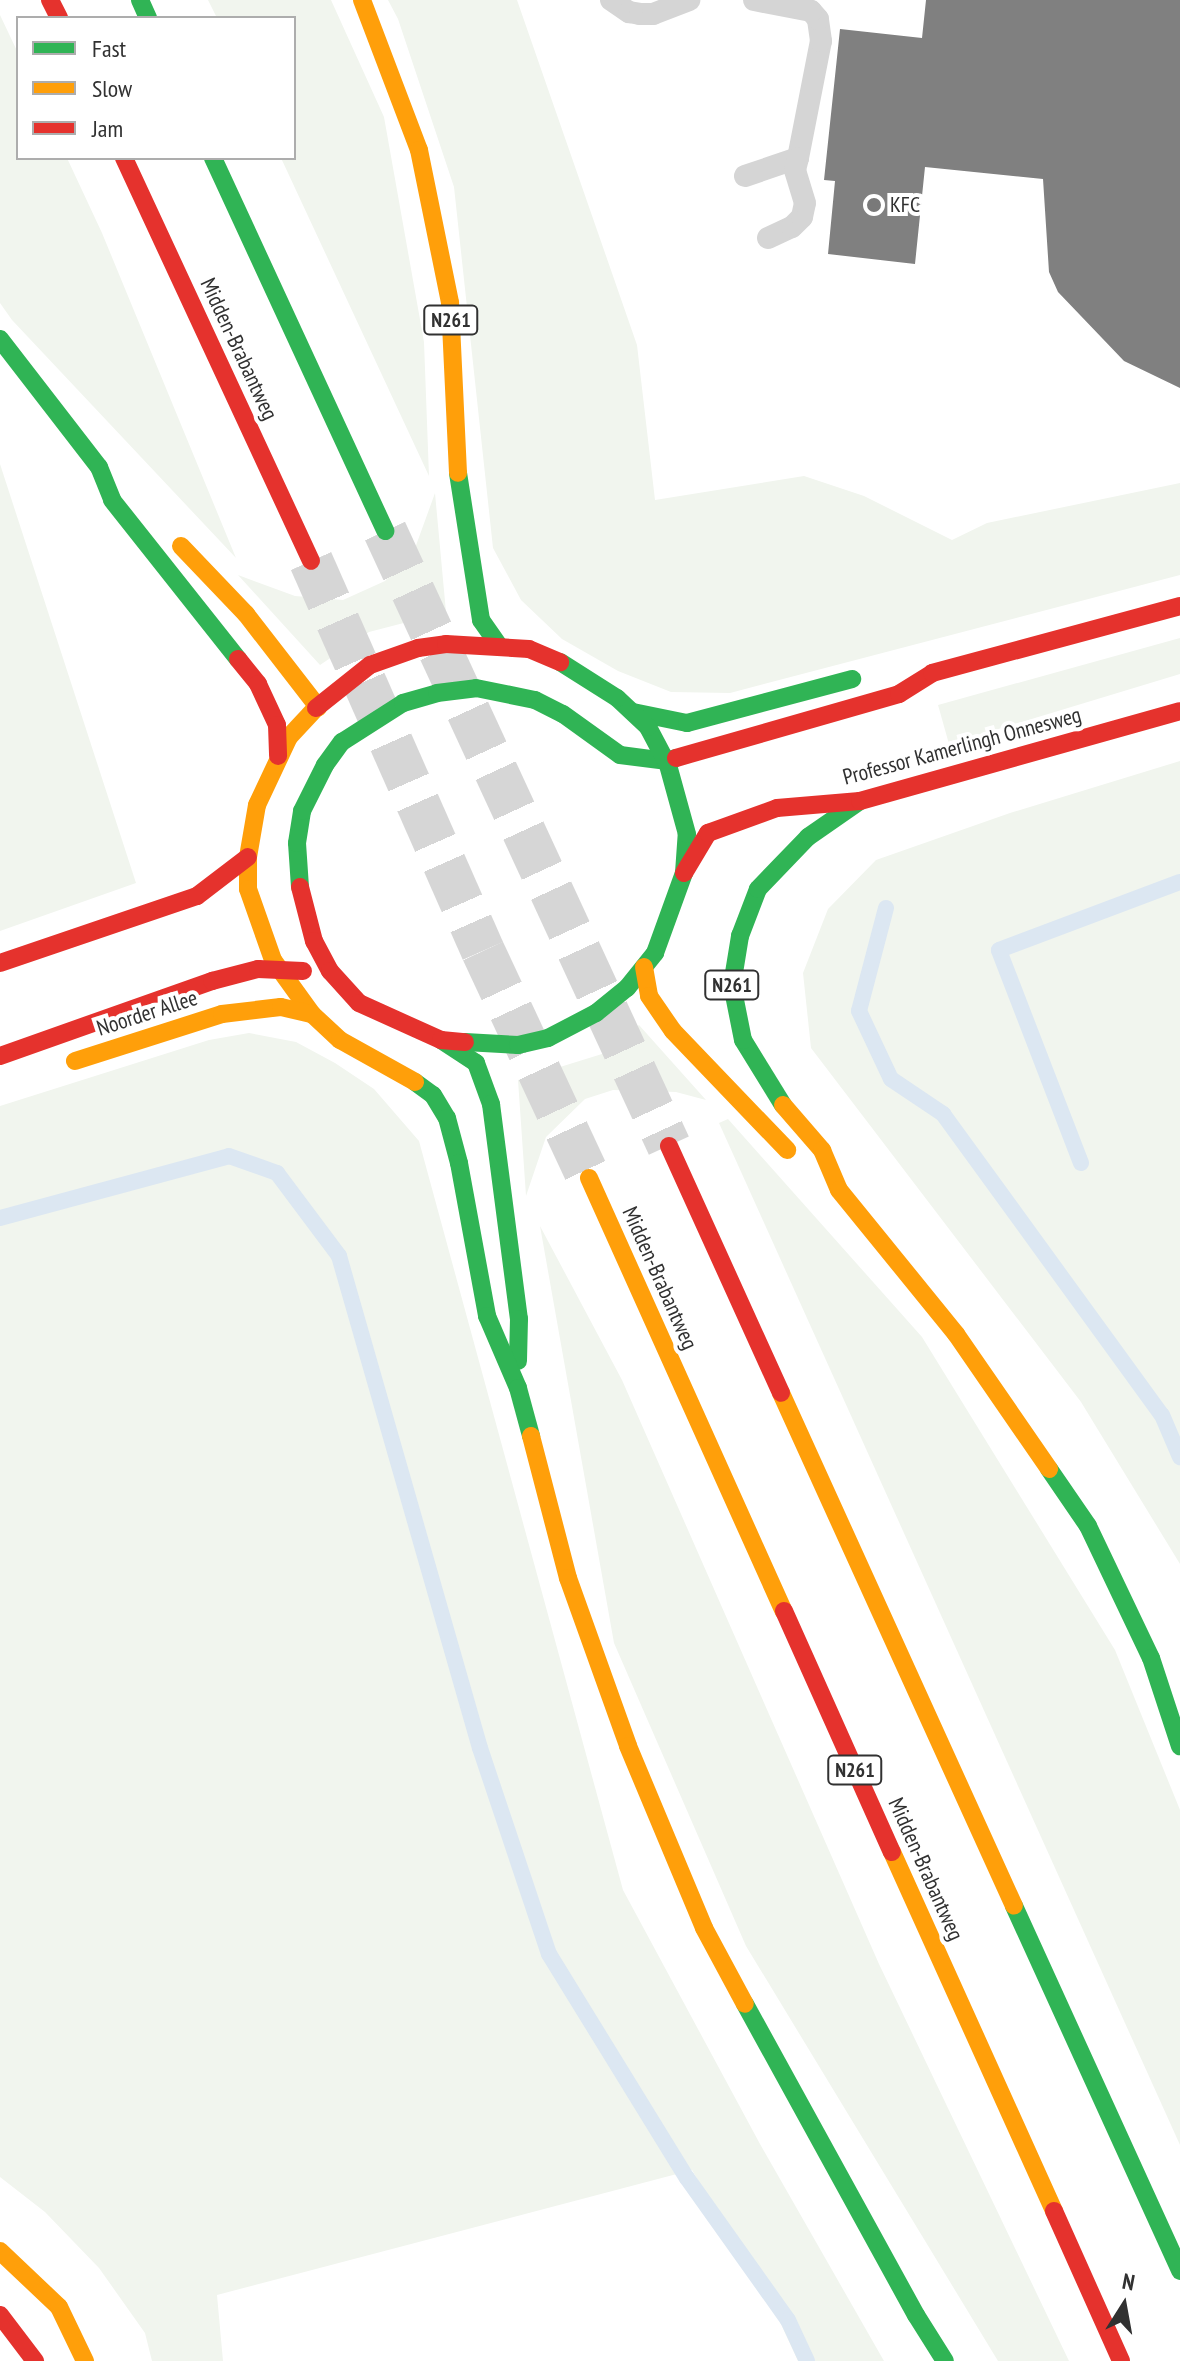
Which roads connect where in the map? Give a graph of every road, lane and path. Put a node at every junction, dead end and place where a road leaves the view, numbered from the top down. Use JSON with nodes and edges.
{"nodes":[{"id":1,"x":362,"y":0,"type":"edge"},
{"id":2,"x":611,"y":0,"type":"edge"},
{"id":3,"x":689,"y":0,"type":"edge"},
{"id":4,"x":754,"y":0,"type":"edge"},
{"id":5,"x":798,"y":158,"type":"junction"},
{"id":6,"x":125,"y":160,"type":"edge"},
{"id":7,"x":214,"y":160,"type":"edge"},
{"id":8,"x":745,"y":176,"type":"dead end"},
{"id":9,"x":768,"y":238,"type":"dead end"},
{"id":10,"x":0,"y":339,"type":"edge"},
{"id":11,"x":99,"y":467,"type":"junction"},
{"id":12,"x":128,"y":484,"type":"dead end"},
{"id":13,"x":385,"y":531,"type":"tunnel mouth"},
{"id":14,"x":172,"y":536,"type":"dead end"},
{"id":15,"x":311,"y":561,"type":"tunnel mouth"},
{"id":16,"x":1180,"y":606,"type":"edge"},
{"id":17,"x":499,"y":646,"type":"junction"},
{"id":18,"x":908,"y":670,"type":"dead end"},
{"id":19,"x":932,"y":673,"type":"junction"},
{"id":20,"x":871,"y":674,"type":"dead end"},
{"id":21,"x":318,"y":707,"type":"junction"},
{"id":22,"x":1180,"y":711,"type":"edge"},
{"id":23,"x":633,"y":712,"type":"junction"},
{"id":24,"x":278,"y":756,"type":"junction"},
{"id":25,"x":666,"y":761,"type":"junction"},
{"id":26,"x":325,"y":765,"type":"junction"},
{"id":27,"x":860,"y":801,"type":"junction"},
{"id":28,"x":248,"y":857,"type":"junction"},
{"id":29,"x":684,"y":873,"type":"junction"},
{"id":30,"x":0,"y":963,"type":"edge"},
{"id":31,"x":644,"y":967,"type":"junction"},
{"id":32,"x":279,"y":970,"type":"junction"},
{"id":33,"x":330,"y":971,"type":"junction"},
{"id":34,"x":312,"y":1014,"type":"junction"},
{"id":35,"x":441,"y":1040,"type":"junction"},
{"id":36,"x":0,"y":1056,"type":"edge"},
{"id":37,"x":51,"y":1068,"type":"dead end"},
{"id":38,"x":669,"y":1146,"type":"tunnel mouth"},
{"id":39,"x":589,"y":1178,"type":"tunnel mouth"},
{"id":40,"x":839,"y":1190,"type":"junction"},
{"id":41,"x":518,"y":1388,"type":"junction"},
{"id":42,"x":1180,"y":1746,"type":"edge"},
{"id":43,"x":0,"y":2251,"type":"edge"},
{"id":44,"x":1180,"y":2271,"type":"edge"},
{"id":45,"x":0,"y":2315,"type":"edge"},
{"id":46,"x":35,"y":2361,"type":"edge"},
{"id":47,"x":85,"y":2361,"type":"edge"},
{"id":48,"x":945,"y":2361,"type":"edge"},
{"id":49,"x":1121,"y":2361,"type":"edge"}],
"edges":[{"from":1,"to":17,"type":"main road","number":"N261"},
{"from":2,"to":3,"type":"lane"},
{"from":4,"to":5,"type":"lane"},
{"from":5,"to":8,"type":"lane"},
{"from":5,"to":9,"type":"lane"},
{"from":6,"to":15,"type":"main road","name":"Midden-Brabantweg"},
{"from":7,"to":13,"type":"main road"},
{"from":10,"to":11,"type":"main road"},
{"from":11,"to":12,"type":"main road"},
{"from":11,"to":24,"type":"main road"},
{"from":14,"to":21,"type":"main road"},
{"from":16,"to":19,"type":"main road"},
{"from":17,"to":21,"type":"main road"},
{"from":17,"to":23,"type":"main road"},
{"from":18,"to":19,"type":"main road"},
{"from":19,"to":25,"type":"main road"},
{"from":20,"to":23,"type":"main road"},
{"from":21,"to":24,"type":"main road"},
{"from":21,"to":26,"type":"main road"},
{"from":22,"to":27,"type":"main road","name":"Professor Kamerlingh Onnesweg"},
{"from":23,"to":25,"type":"main road"},
{"from":24,"to":28,"type":"main road"},
{"from":25,"to":26,"type":"main road"},
{"from":25,"to":29,"type":"main road"},
{"from":26,"to":33,"type":"main road"},
{"from":27,"to":29,"type":"main road","name":"Professor Kamerlingh Onnesweg"},
{"from":27,"to":40,"type":"main road","number":"N261"},
{"from":28,"to":30,"type":"main road"},
{"from":28,"to":32,"type":"main road"},
{"from":29,"to":31,"type":"main road"},
{"from":31,"to":35,"type":"main road"},
{"from":31,"to":40,"type":"main road","number":"N261"},
{"from":32,"to":33,"type":"main road","name":"Noorder Allee"},
{"from":32,"to":34,"type":"main road"},
{"from":32,"to":36,"type":"main road","name":"Noorder Allee"},
{"from":33,"to":35,"type":"main road"},
{"from":34,"to":37,"type":"main road","name":"Noorder Allee"},
{"from":34,"to":41,"type":"main road"},
{"from":35,"to":41,"type":"main road"},
{"from":38,"to":44,"type":"main road"},
{"from":39,"to":49,"type":"main road","name":"Midden-Brabantweg","number":"N261"},
{"from":40,"to":42,"type":"main road","number":"N261"},
{"from":41,"to":48,"type":"main road"},
{"from":43,"to":47,"type":"main road"},
{"from":45,"to":46,"type":"main road"}]}
